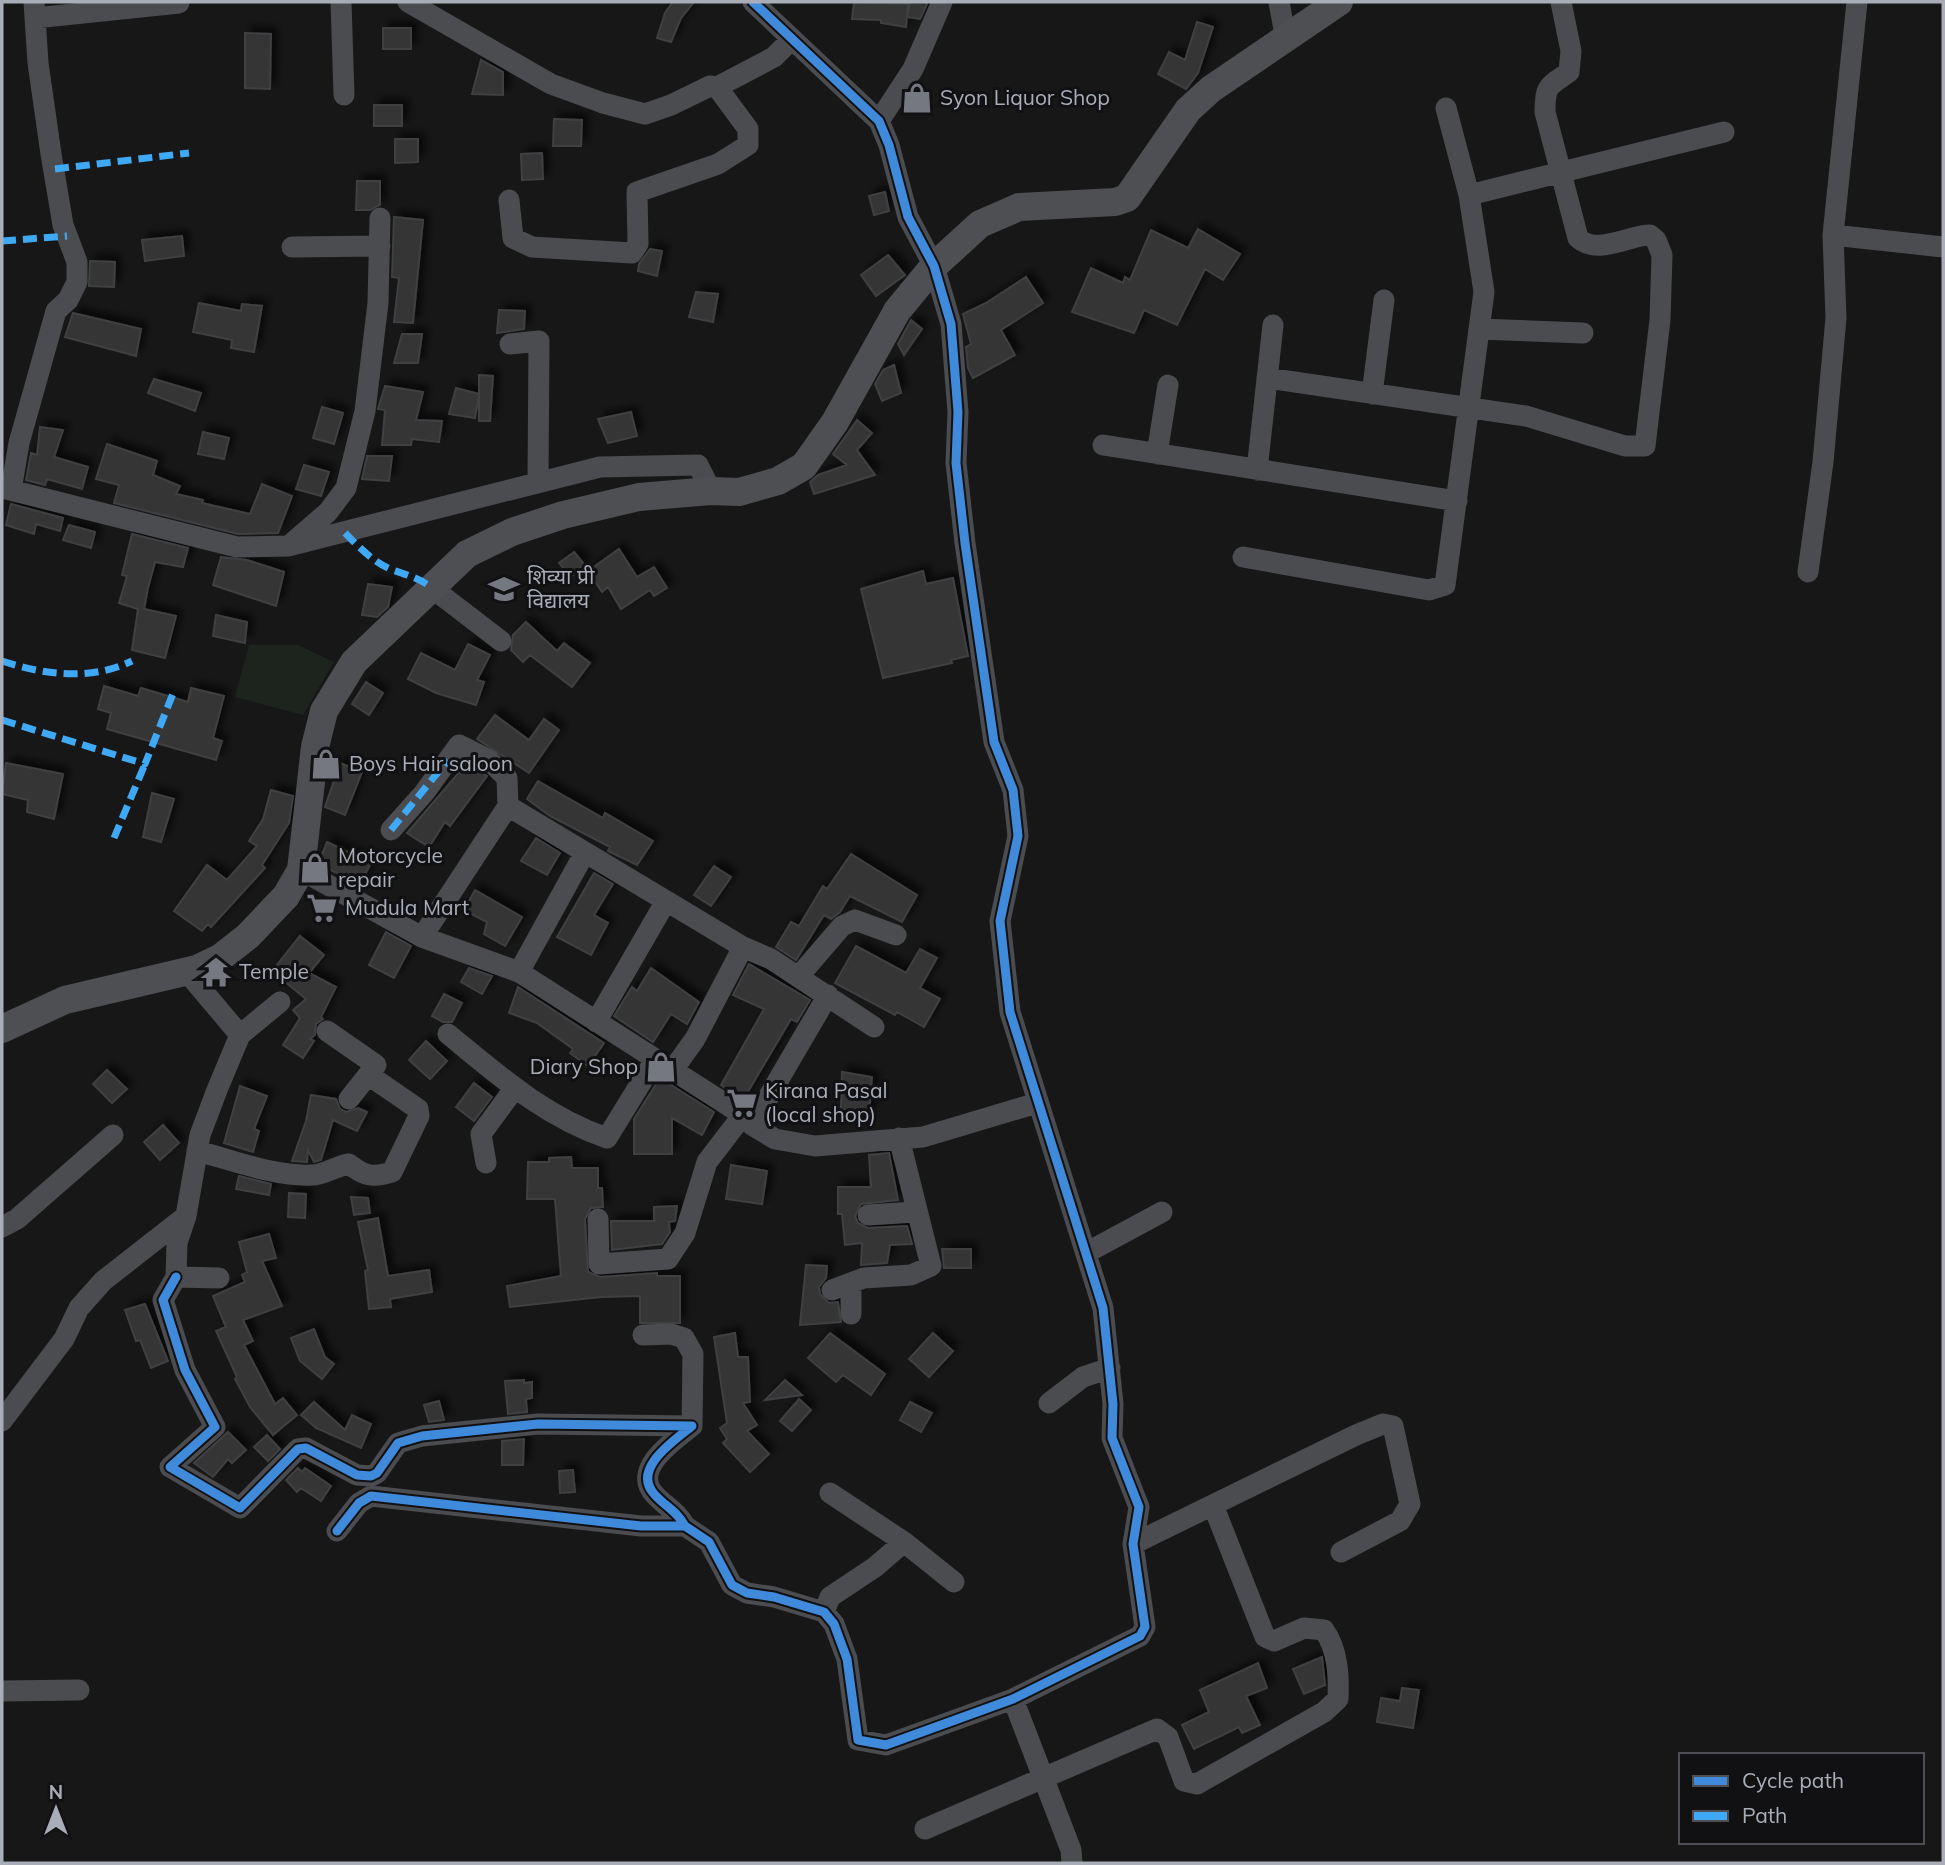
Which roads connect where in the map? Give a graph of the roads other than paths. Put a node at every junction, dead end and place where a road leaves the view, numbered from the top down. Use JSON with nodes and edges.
{"nodes":[{"id":1,"x":341,"y":2,"type":"edge"},
{"id":2,"x":408,"y":2,"type":"edge"},
{"id":3,"x":753,"y":2,"type":"edge"},
{"id":4,"x":942,"y":2,"type":"edge"},
{"id":5,"x":1279,"y":2,"type":"edge"},
{"id":6,"x":1339,"y":2,"type":"edge"},
{"id":7,"x":1561,"y":2,"type":"edge"},
{"id":8,"x":1857,"y":2,"type":"edge"},
{"id":9,"x":178,"y":3,"type":"edge"},
{"id":10,"x":34,"y":10,"type":"edge"},
{"id":11,"x":792,"y":39,"type":"junction"},
{"id":12,"x":1286,"y":40,"type":"junction"},
{"id":13,"x":717,"y":87,"type":"junction"},
{"id":14,"x":344,"y":95,"type":"dead end"},
{"id":15,"x":1446,"y":108,"type":"dead end"},
{"id":16,"x":879,"y":121,"type":"junction"},
{"id":17,"x":1724,"y":132,"type":"dead end"},
{"id":18,"x":1562,"y":172,"type":"junction"},
{"id":19,"x":1469,"y":195,"type":"junction"},
{"id":20,"x":509,"y":200,"type":"dead end"},
{"id":21,"x":380,"y":218,"type":"dead end"},
{"id":22,"x":1833,"y":235,"type":"junction"},
{"id":23,"x":380,"y":246,"type":"junction"},
{"id":24,"x":292,"y":247,"type":"dead end"},
{"id":25,"x":1943,"y":247,"type":"edge"},
{"id":26,"x":934,"y":266,"type":"junction"},
{"id":27,"x":1384,"y":300,"type":"dead end"},
{"id":28,"x":1273,"y":325,"type":"dead end"},
{"id":29,"x":1480,"y":329,"type":"junction"},
{"id":30,"x":1583,"y":333,"type":"dead end"},
{"id":31,"x":510,"y":344,"type":"dead end"},
{"id":32,"x":1266,"y":378,"type":"junction"},
{"id":33,"x":1168,"y":385,"type":"dead end"},
{"id":34,"x":1372,"y":394,"type":"junction"},
{"id":35,"x":1470,"y":408,"type":"junction"},
{"id":36,"x":1103,"y":445,"type":"dead end"},
{"id":37,"x":1157,"y":454,"type":"junction"},
{"id":38,"x":1257,"y":470,"type":"junction"},
{"id":39,"x":538,"y":482,"type":"junction"},
{"id":40,"x":6,"y":489,"type":"edge"},
{"id":41,"x":710,"y":491,"type":"junction"},
{"id":42,"x":1457,"y":501,"type":"junction"},
{"id":43,"x":288,"y":547,"type":"junction"},
{"id":44,"x":1243,"y":557,"type":"dead end"},
{"id":45,"x":1808,"y":572,"type":"dead end"},
{"id":46,"x":432,"y":588,"type":"junction"},
{"id":47,"x":501,"y":641,"type":"dead end"},
{"id":48,"x":508,"y":806,"type":"junction"},
{"id":49,"x":391,"y":830,"type":"dead end"},
{"id":50,"x":584,"y":854,"type":"junction"},
{"id":51,"x":301,"y":870,"type":"junction"},
{"id":52,"x":666,"y":901,"type":"junction"},
{"id":53,"x":896,"y":935,"type":"dead end"},
{"id":54,"x":422,"y":937,"type":"junction"},
{"id":55,"x":743,"y":947,"type":"junction"},
{"id":56,"x":186,"y":971,"type":"junction"},
{"id":57,"x":519,"y":972,"type":"junction"},
{"id":58,"x":799,"y":976,"type":"junction"},
{"id":59,"x":828,"y":995,"type":"junction"},
{"id":60,"x":280,"y":1002,"type":"dead end"},
{"id":61,"x":596,"y":1022,"type":"junction"},
{"id":62,"x":2,"y":1027,"type":"edge"},
{"id":63,"x":874,"y":1027,"type":"dead end"},
{"id":64,"x":327,"y":1031,"type":"dead end"},
{"id":65,"x":448,"y":1034,"type":"dead end"},
{"id":66,"x":240,"y":1035,"type":"junction"},
{"id":67,"x":664,"y":1065,"type":"junction"},
{"id":68,"x":370,"y":1076,"type":"junction"},
{"id":69,"x":514,"y":1089,"type":"junction"},
{"id":70,"x":349,"y":1099,"type":"dead end"},
{"id":71,"x":1037,"y":1104,"type":"junction"},
{"id":72,"x":747,"y":1120,"type":"junction"},
{"id":73,"x":113,"y":1135,"type":"dead end"},
{"id":74,"x":899,"y":1138,"type":"junction"},
{"id":75,"x":197,"y":1151,"type":"junction"},
{"id":76,"x":486,"y":1163,"type":"dead end"},
{"id":77,"x":916,"y":1212,"type":"junction"},
{"id":78,"x":1162,"y":1212,"type":"dead end"},
{"id":79,"x":868,"y":1215,"type":"dead end"},
{"id":80,"x":186,"y":1216,"type":"junction"},
{"id":81,"x":597,"y":1219,"type":"dead end"},
{"id":82,"x":2,"y":1227,"type":"edge"},
{"id":83,"x":1086,"y":1254,"type":"junction"},
{"id":84,"x":176,"y":1277,"type":"junction"},
{"id":85,"x":219,"y":1278,"type":"dead end"},
{"id":86,"x":851,"y":1314,"type":"dead end"},
{"id":87,"x":643,"y":1335,"type":"dead end"},
{"id":88,"x":1110,"y":1368,"type":"junction"},
{"id":89,"x":1049,"y":1403,"type":"dead end"},
{"id":90,"x":2,"y":1420,"type":"edge"},
{"id":91,"x":692,"y":1426,"type":"junction"},
{"id":92,"x":371,"y":1486,"type":"junction"},
{"id":93,"x":830,"y":1493,"type":"dead end"},
{"id":94,"x":1213,"y":1505,"type":"junction"},
{"id":95,"x":685,"y":1526,"type":"junction"},
{"id":96,"x":337,"y":1531,"type":"dead end"},
{"id":97,"x":904,"y":1542,"type":"junction"},
{"id":98,"x":1133,"y":1544,"type":"junction"},
{"id":99,"x":1341,"y":1552,"type":"dead end"},
{"id":100,"x":954,"y":1583,"type":"dead end"},
{"id":101,"x":824,"y":1612,"type":"junction"},
{"id":102,"x":79,"y":1690,"type":"dead end"},
{"id":103,"x":2,"y":1691,"type":"edge"},
{"id":104,"x":1013,"y":1699,"type":"junction"},
{"id":105,"x":1042,"y":1779,"type":"junction"},
{"id":106,"x":925,"y":1829,"type":"dead end"},
{"id":107,"x":1072,"y":1863,"type":"edge"}],
"edges":[{"from":1,"to":14,"type":"street"},
{"from":2,"to":13,"type":"street"},
{"from":3,"to":11,"type":"street"},
{"from":4,"to":16,"type":"street"},
{"from":5,"to":12,"type":"street"},
{"from":6,"to":12,"type":"main road"},
{"from":7,"to":18,"type":"street"},
{"from":8,"to":22,"type":"street"},
{"from":9,"to":10,"type":"street"},
{"from":10,"to":40,"type":"street"},
{"from":11,"to":13,"type":"street"},
{"from":11,"to":16,"type":"street"},
{"from":12,"to":26,"type":"main road"},
{"from":13,"to":20,"type":"street"},
{"from":15,"to":19,"type":"street"},
{"from":16,"to":26,"type":"street"},
{"from":17,"to":18,"type":"street"},
{"from":18,"to":19,"type":"street"},
{"from":18,"to":35,"type":"street"},
{"from":19,"to":29,"type":"street"},
{"from":21,"to":23,"type":"street"},
{"from":22,"to":25,"type":"street"},
{"from":22,"to":45,"type":"street"},
{"from":23,"to":24,"type":"street"},
{"from":23,"to":43,"type":"street"},
{"from":26,"to":41,"type":"main road"},
{"from":26,"to":71,"type":"street"},
{"from":27,"to":34,"type":"street"},
{"from":28,"to":32,"type":"street"},
{"from":29,"to":30,"type":"street"},
{"from":29,"to":35,"type":"street"},
{"from":31,"to":39,"type":"street"},
{"from":32,"to":34,"type":"street"},
{"from":32,"to":38,"type":"street"},
{"from":33,"to":37,"type":"street"},
{"from":34,"to":35,"type":"street"},
{"from":35,"to":42,"type":"street"},
{"from":36,"to":37,"type":"street"},
{"from":37,"to":38,"type":"street"},
{"from":38,"to":42,"type":"street"},
{"from":39,"to":41,"type":"street"},
{"from":39,"to":43,"type":"street"},
{"from":40,"to":43,"type":"street"},
{"from":41,"to":46,"type":"main road"},
{"from":42,"to":44,"type":"street"},
{"from":46,"to":47,"type":"street"},
{"from":46,"to":51,"type":"main road"},
{"from":48,"to":49,"type":"street"},
{"from":48,"to":50,"type":"street"},
{"from":48,"to":54,"type":"street"},
{"from":50,"to":52,"type":"street"},
{"from":50,"to":57,"type":"street"},
{"from":51,"to":54,"type":"street"},
{"from":51,"to":56,"type":"main road"},
{"from":52,"to":55,"type":"street"},
{"from":52,"to":61,"type":"street"},
{"from":53,"to":58,"type":"street"},
{"from":54,"to":57,"type":"street"},
{"from":55,"to":58,"type":"street"},
{"from":55,"to":67,"type":"street"},
{"from":56,"to":62,"type":"main road"},
{"from":56,"to":66,"type":"street"},
{"from":57,"to":61,"type":"street"},
{"from":58,"to":59,"type":"street"},
{"from":59,"to":63,"type":"street"},
{"from":59,"to":72,"type":"street"},
{"from":60,"to":66,"type":"street"},
{"from":61,"to":67,"type":"street"},
{"from":64,"to":68,"type":"street"},
{"from":65,"to":69,"type":"street"},
{"from":66,"to":75,"type":"street"},
{"from":67,"to":69,"type":"street"},
{"from":67,"to":72,"type":"street"},
{"from":68,"to":70,"type":"street"},
{"from":68,"to":75,"type":"street"},
{"from":69,"to":76,"type":"street"},
{"from":71,"to":74,"type":"street"},
{"from":71,"to":83,"type":"street"},
{"from":72,"to":74,"type":"street"},
{"from":72,"to":81,"type":"street"},
{"from":73,"to":82,"type":"street"},
{"from":74,"to":77,"type":"street"},
{"from":75,"to":80,"type":"street"},
{"from":77,"to":79,"type":"street"},
{"from":77,"to":86,"type":"street"},
{"from":78,"to":83,"type":"street"},
{"from":80,"to":84,"type":"street"},
{"from":80,"to":90,"type":"street"},
{"from":83,"to":88,"type":"street"},
{"from":84,"to":85,"type":"street"},
{"from":84,"to":92,"type":"street"},
{"from":87,"to":91,"type":"street"},
{"from":88,"to":89,"type":"street"},
{"from":88,"to":98,"type":"street"},
{"from":91,"to":92,"type":"street"},
{"from":91,"to":95,"type":"street"},
{"from":92,"to":95,"type":"street"},
{"from":92,"to":96,"type":"street"},
{"from":93,"to":97,"type":"street"},
{"from":94,"to":98,"type":"street"},
{"from":94,"to":99,"type":"street"},
{"from":94,"to":105,"type":"street"},
{"from":95,"to":101,"type":"street"},
{"from":97,"to":100,"type":"street"},
{"from":97,"to":101,"type":"street"},
{"from":98,"to":104,"type":"street"},
{"from":101,"to":104,"type":"street"},
{"from":102,"to":103,"type":"street"},
{"from":104,"to":105,"type":"street"},
{"from":105,"to":106,"type":"street"},
{"from":105,"to":107,"type":"street"}]}
